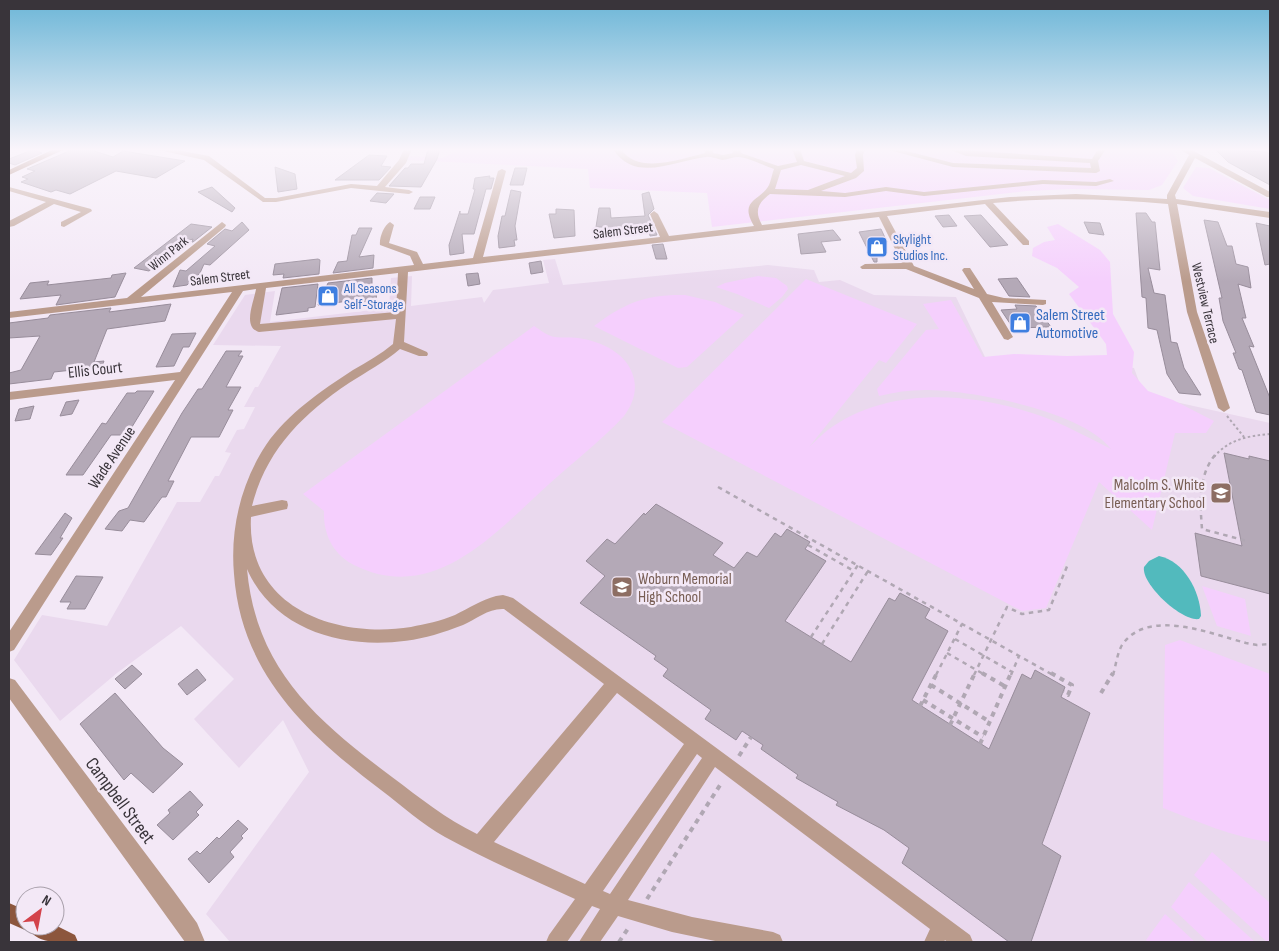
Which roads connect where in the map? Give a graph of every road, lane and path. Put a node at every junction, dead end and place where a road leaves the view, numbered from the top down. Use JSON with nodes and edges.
{"nodes":[{"id":1,"x":24,"y":193,"type":"edge"},
{"id":2,"x":253,"y":193,"type":"edge"},
{"id":3,"x":309,"y":193,"type":"edge"},
{"id":4,"x":496,"y":193,"type":"edge"},
{"id":5,"x":766,"y":193,"type":"edge"},
{"id":6,"x":801,"y":193,"type":"edge"},
{"id":7,"x":856,"y":193,"type":"edge"},
{"id":8,"x":1171,"y":193,"type":"edge"},
{"id":9,"x":809,"y":194,"type":"joint"},
{"id":10,"x":986,"y":201,"type":"junction"},
{"id":11,"x":1173,"y":201,"type":"junction"},
{"id":12,"x":54,"y":202,"type":"junction"},
{"id":13,"x":654,"y":214,"type":"dead end"},
{"id":14,"x":882,"y":214,"type":"junction"},
{"id":15,"x":1270,"y":215,"type":"edge"},
{"id":16,"x":9,"y":224,"type":"edge"},
{"id":17,"x":64,"y":224,"type":"dead end"},
{"id":18,"x":390,"y":225,"type":"dead end"},
{"id":19,"x":222,"y":226,"type":"dead end"},
{"id":20,"x":758,"y":228,"type":"junction"},
{"id":21,"x":666,"y":239,"type":"junction"},
{"id":22,"x":1026,"y":243,"type":"dead end"},
{"id":23,"x":477,"y":261,"type":"junction"},
{"id":24,"x":908,"y":266,"type":"junction"},
{"id":25,"x":419,"y":267,"type":"junction"},
{"id":26,"x":865,"y":267,"type":"dead end"},
{"id":27,"x":403,"y":269,"type":"junction"},
{"id":28,"x":967,"y":270,"type":"dead end"},
{"id":29,"x":262,"y":286,"type":"junction"},
{"id":30,"x":240,"y":288,"type":"junction"},
{"id":31,"x":983,"y":297,"type":"junction"},
{"id":32,"x":130,"y":301,"type":"junction"},
{"id":33,"x":1043,"y":302,"type":"dead end"},
{"id":34,"x":9,"y":315,"type":"edge"},
{"id":35,"x":401,"y":315,"type":"junction"},
{"id":36,"x":1008,"y":337,"type":"dead end"},
{"id":37,"x":398,"y":344,"type":"junction"},
{"id":38,"x":423,"y":354,"type":"dead end"},
{"id":39,"x":185,"y":375,"type":"junction"},
{"id":40,"x":9,"y":396,"type":"edge"},
{"id":41,"x":1224,"y":408,"type":"joint"},
{"id":42,"x":1270,"y":434,"type":"edge"},
{"id":43,"x":1244,"y":437,"type":"junction"},
{"id":44,"x":718,"y":487,"type":"dead end"},
{"id":45,"x":282,"y":505,"type":"dead end"},
{"id":46,"x":245,"y":513,"type":"junction"},
{"id":47,"x":1247,"y":542,"type":"dead end"},
{"id":48,"x":808,"y":545,"type":"dead end"},
{"id":49,"x":1068,"y":564,"type":"dead end"},
{"id":50,"x":858,"y":565,"type":"junction"},
{"id":51,"x":854,"y":571,"type":"junction"},
{"id":52,"x":868,"y":571,"type":"junction"},
{"id":53,"x":962,"y":624,"type":"junction"},
{"id":54,"x":811,"y":637,"type":"dead end"},
{"id":55,"x":955,"y":639,"type":"junction"},
{"id":56,"x":991,"y":640,"type":"junction"},
{"id":57,"x":822,"y":644,"type":"dead end"},
{"id":58,"x":1270,"y":644,"type":"edge"},
{"id":59,"x":9,"y":645,"type":"edge"},
{"id":60,"x":947,"y":653,"type":"junction"},
{"id":61,"x":984,"y":656,"type":"junction"},
{"id":62,"x":1019,"y":656,"type":"junction"},
{"id":63,"x":977,"y":670,"type":"junction"},
{"id":64,"x":1012,"y":672,"type":"junction"},
{"id":65,"x":616,"y":683,"type":"junction"},
{"id":66,"x":9,"y":685,"type":"edge"},
{"id":67,"x":931,"y":685,"type":"junction"},
{"id":68,"x":1006,"y":687,"type":"junction"},
{"id":69,"x":1063,"y":692,"type":"dead end"},
{"id":70,"x":1100,"y":693,"type":"dead end"},
{"id":71,"x":923,"y":700,"type":"junction"},
{"id":72,"x":961,"y":704,"type":"junction"},
{"id":73,"x":920,"y":706,"type":"dead end"},
{"id":74,"x":954,"y":719,"type":"junction"},
{"id":75,"x":990,"y":722,"type":"junction"},
{"id":76,"x":950,"y":725,"type":"dead end"},
{"id":77,"x":751,"y":737,"type":"dead end"},
{"id":78,"x":983,"y":737,"type":"junction"},
{"id":79,"x":695,"y":742,"type":"junction"},
{"id":80,"x":980,"y":744,"type":"dead end"},
{"id":81,"x":713,"y":756,"type":"junction"},
{"id":82,"x":731,"y":769,"type":"junction"},
{"id":83,"x":480,"y":845,"type":"junction"},
{"id":84,"x":588,"y":895,"type":"junction"},
{"id":85,"x":614,"y":905,"type":"junction"},
{"id":86,"x":638,"y":912,"type":"junction"},
{"id":87,"x":938,"y":934,"type":"edge"},
{"id":88,"x":57,"y":936,"type":"edge"},
{"id":89,"x":68,"y":942,"type":"edge"},
{"id":90,"x":195,"y":942,"type":"edge"},
{"id":91,"x":556,"y":942,"type":"edge"},
{"id":92,"x":589,"y":942,"type":"edge"},
{"id":93,"x":619,"y":942,"type":"edge"},
{"id":94,"x":774,"y":942,"type":"edge"},
{"id":95,"x":964,"y":942,"type":"edge"}],
"edges":[{"from":1,"to":12,"type":"street"},
{"from":2,"to":3,"type":"street"},
{"from":4,"to":23,"type":"street"},
{"from":5,"to":20,"type":"street"},
{"from":6,"to":9,"type":"street"},
{"from":7,"to":9,"type":"street"},
{"from":8,"to":11,"type":"street"},
{"from":10,"to":11,"type":"street","name":"Salem Street"},
{"from":10,"to":14,"type":"street","name":"Salem Street"},
{"from":10,"to":22,"type":"street"},
{"from":11,"to":15,"type":"street","name":"Salem Street"},
{"from":11,"to":41,"type":"street","name":"Westview Terrace"},
{"from":12,"to":16,"type":"street"},
{"from":12,"to":17,"type":"street"},
{"from":13,"to":21,"type":"street"},
{"from":14,"to":20,"type":"street","name":"Salem Street"},
{"from":14,"to":24,"type":"street"},
{"from":18,"to":25,"type":"street"},
{"from":19,"to":32,"type":"street","name":"Winn Park"},
{"from":20,"to":21,"type":"street","name":"Salem Street"},
{"from":21,"to":23,"type":"street","name":"Salem Street"},
{"from":23,"to":25,"type":"street","name":"Salem Street"},
{"from":24,"to":26,"type":"street"},
{"from":24,"to":31,"type":"street"},
{"from":25,"to":27,"type":"street","name":"Salem Street"},
{"from":27,"to":29,"type":"street","name":"Salem Street"},
{"from":27,"to":35,"type":"street"},
{"from":28,"to":31,"type":"street"},
{"from":29,"to":30,"type":"street","name":"Salem Street"},
{"from":29,"to":35,"type":"street"},
{"from":30,"to":32,"type":"street","name":"Salem Street"},
{"from":30,"to":39,"type":"street","name":"Wade Avenue"},
{"from":31,"to":33,"type":"street"},
{"from":31,"to":36,"type":"street"},
{"from":32,"to":34,"type":"street","name":"Salem Street"},
{"from":35,"to":37,"type":"street"},
{"from":37,"to":38,"type":"street"},
{"from":37,"to":46,"type":"street"},
{"from":39,"to":40,"type":"street","name":"Ellis Court"},
{"from":39,"to":59,"type":"street","name":"Wade Avenue"},
{"from":41,"to":43,"type":"path"},
{"from":42,"to":43,"type":"path"},
{"from":43,"to":47,"type":"path"},
{"from":44,"to":50,"type":"path"},
{"from":45,"to":46,"type":"street"},
{"from":46,"to":65,"type":"street"},
{"from":46,"to":83,"type":"street"},
{"from":48,"to":51,"type":"path"},
{"from":49,"to":56,"type":"path"},
{"from":50,"to":51,"type":"path"},
{"from":50,"to":52,"type":"path"},
{"from":51,"to":54,"type":"path"},
{"from":52,"to":53,"type":"path"},
{"from":52,"to":57,"type":"path"},
{"from":53,"to":55,"type":"path"},
{"from":53,"to":56,"type":"path"},
{"from":55,"to":60,"type":"path"},
{"from":55,"to":61,"type":"path"},
{"from":56,"to":61,"type":"path"},
{"from":56,"to":62,"type":"path"},
{"from":58,"to":70,"type":"path"},
{"from":60,"to":63,"type":"path"},
{"from":60,"to":67,"type":"path"},
{"from":61,"to":63,"type":"path"},
{"from":61,"to":64,"type":"path"},
{"from":62,"to":64,"type":"path"},
{"from":62,"to":69,"type":"path"},
{"from":63,"to":68,"type":"path"},
{"from":63,"to":72,"type":"path"},
{"from":64,"to":68,"type":"path"},
{"from":65,"to":79,"type":"street"},
{"from":65,"to":83,"type":"street"},
{"from":66,"to":90,"type":"street","name":"Campbell Street"},
{"from":67,"to":71,"type":"path"},
{"from":67,"to":72,"type":"path"},
{"from":68,"to":75,"type":"path"},
{"from":71,"to":73,"type":"path"},
{"from":71,"to":74,"type":"path"},
{"from":72,"to":74,"type":"path"},
{"from":72,"to":75,"type":"path"},
{"from":74,"to":76,"type":"path"},
{"from":74,"to":78,"type":"path"},
{"from":75,"to":78,"type":"path"},
{"from":77,"to":82,"type":"path"},
{"from":78,"to":80,"type":"path"},
{"from":79,"to":81,"type":"street"},
{"from":79,"to":84,"type":"street"},
{"from":81,"to":82,"type":"street"},
{"from":81,"to":85,"type":"street"},
{"from":82,"to":86,"type":"path"},
{"from":82,"to":87,"type":"street"},
{"from":83,"to":84,"type":"street"},
{"from":84,"to":85,"type":"street"},
{"from":84,"to":91,"type":"street"},
{"from":85,"to":86,"type":"street"},
{"from":85,"to":92,"type":"street"},
{"from":86,"to":93,"type":"path"},
{"from":86,"to":94,"type":"street"},
{"from":87,"to":95,"type":"street"},
{"from":88,"to":89,"type":"main road"}]}
